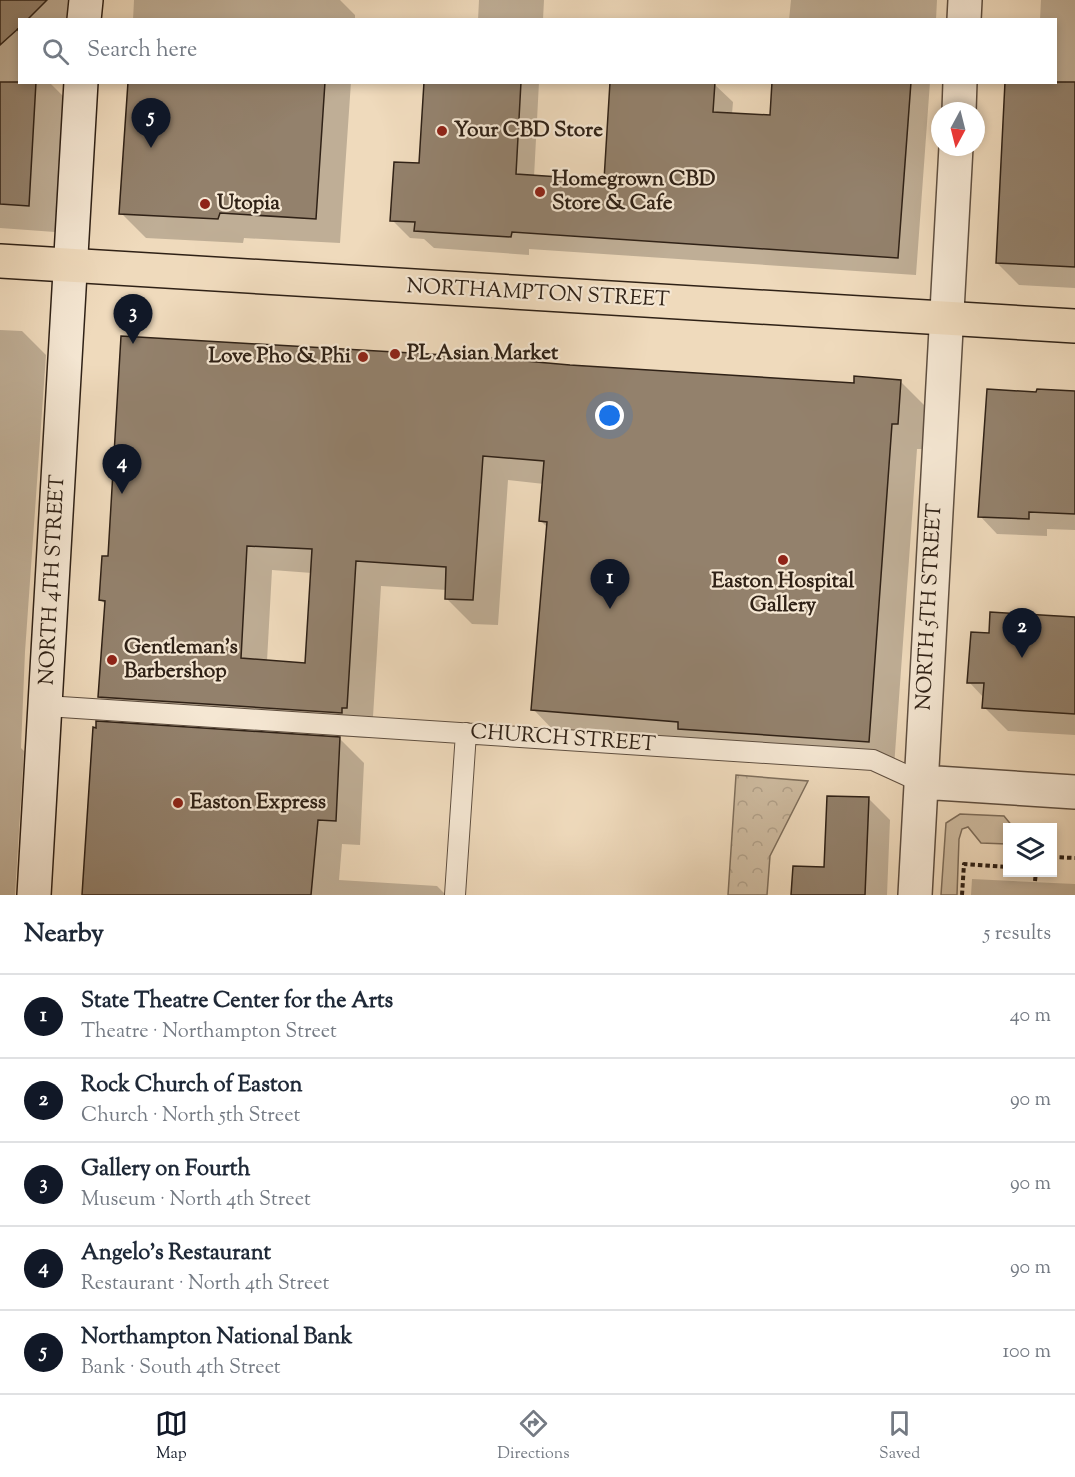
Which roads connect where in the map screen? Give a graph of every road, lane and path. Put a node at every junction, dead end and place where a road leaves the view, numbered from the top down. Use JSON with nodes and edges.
{"nodes":[{"id":1,"x":86,"y":0,"type":"edge"},
{"id":2,"x":965,"y":0,"type":"edge"},
{"id":3,"x":84,"y":18,"type":"edge"},
{"id":4,"x":964,"y":18,"type":"edge"},
{"id":5,"x":81,"y":84,"type":"edge"},
{"id":6,"x":960,"y":84,"type":"edge"},
{"id":7,"x":959,"y":102,"type":"edge"},
{"id":8,"x":955,"y":156,"type":"edge"},
{"id":9,"x":0,"y":261,"type":"edge"},
{"id":10,"x":70,"y":265,"type":"junction"},
{"id":11,"x":946,"y":318,"type":"junction"},
{"id":12,"x":1075,"y":326,"type":"edge"},
{"id":13,"x":46,"y":706,"type":"junction"},
{"id":14,"x":466,"y":733,"type":"junction"},
{"id":15,"x":921,"y":782,"type":"junction"},
{"id":16,"x":1075,"y":792,"type":"edge"},
{"id":17,"x":1057,"y":857,"type":"edge"},
{"id":18,"x":1075,"y":858,"type":"edge"},
{"id":19,"x":1003,"y":867,"type":"edge"},
{"id":20,"x":1036,"y":877,"type":"edge"},
{"id":21,"x":1035,"y":881,"type":"dead end"},
{"id":22,"x":34,"y":895,"type":"edge"},
{"id":23,"x":455,"y":895,"type":"edge"},
{"id":24,"x":915,"y":895,"type":"edge"},
{"id":25,"x":962,"y":895,"type":"edge"}],
"edges":[{"from":1,"to":3,"type":"street"},
{"from":2,"to":4,"type":"street"},
{"from":5,"to":10,"type":"street","name":"NORTH 4TH STREET"},
{"from":6,"to":7,"type":"street"},
{"from":8,"to":11,"type":"street","name":"NORTH 5TH STREET"},
{"from":9,"to":10,"type":"main road","name":"NORTHAMPTON STREET"},
{"from":10,"to":11,"type":"main road","name":"NORTHAMPTON STREET"},
{"from":10,"to":13,"type":"street","name":"NORTH 4TH STREET"},
{"from":11,"to":12,"type":"main road","name":"NORTHAMPTON STREET"},
{"from":11,"to":15,"type":"street","name":"NORTH 5TH STREET"},
{"from":13,"to":14,"type":"lane","name":"CHURCH STREET"},
{"from":13,"to":22,"type":"street","name":"NORTH 4TH STREET"},
{"from":14,"to":15,"type":"lane","name":"CHURCH STREET"},
{"from":14,"to":23,"type":"lane"},
{"from":15,"to":16,"type":"street","name":"CHURCH STREET"},
{"from":15,"to":24,"type":"street","name":"NORTH 5TH STREET"},
{"from":17,"to":18,"type":"path"},
{"from":19,"to":25,"type":"path"},
{"from":20,"to":21,"type":"path"}]}
